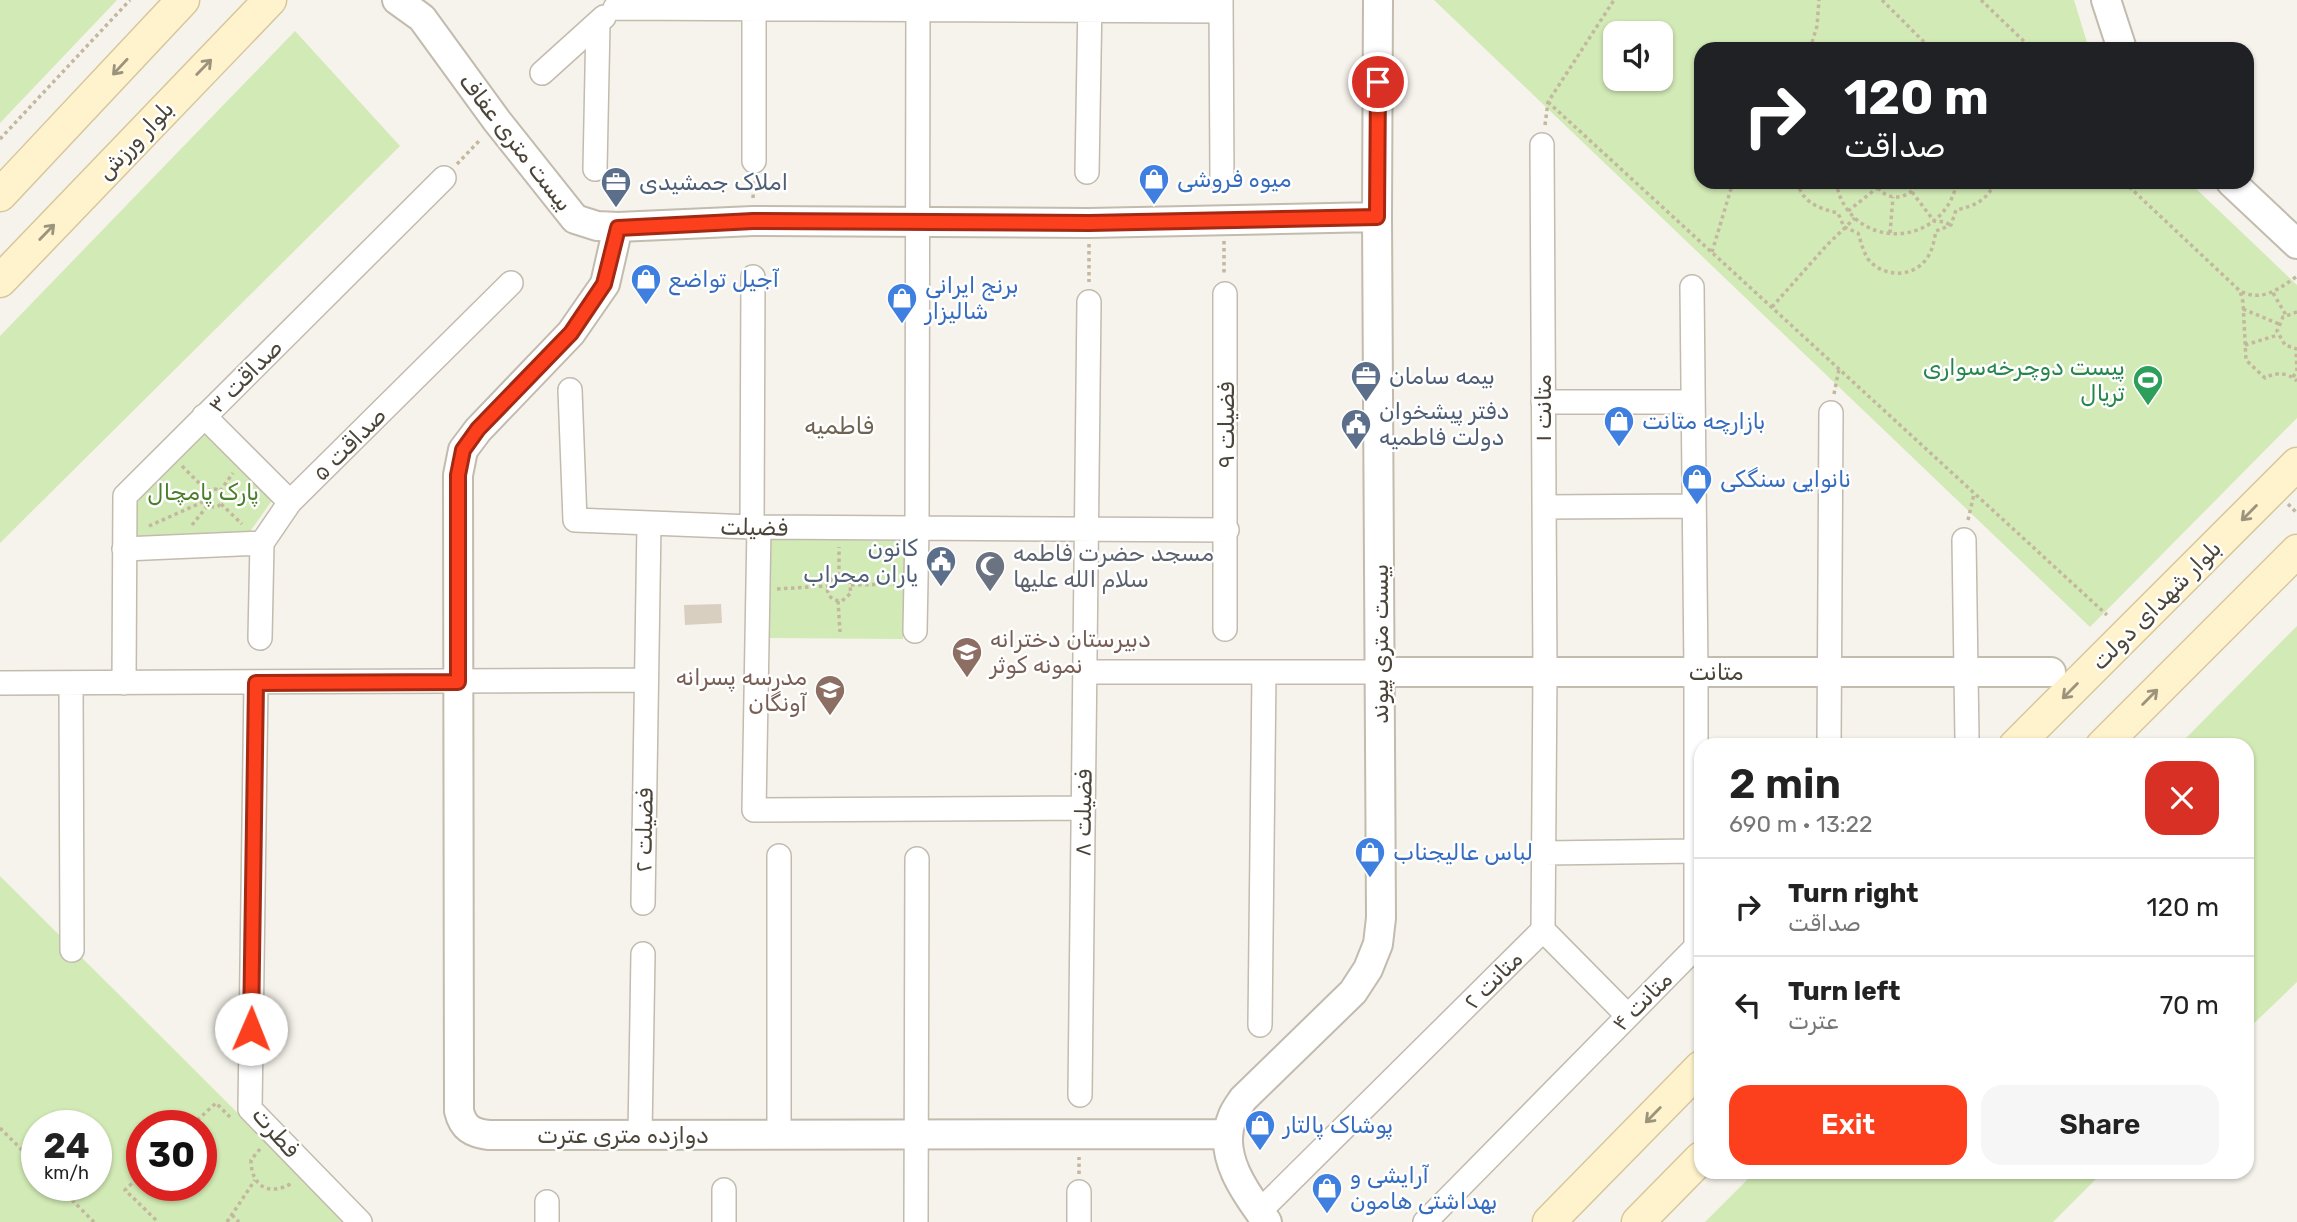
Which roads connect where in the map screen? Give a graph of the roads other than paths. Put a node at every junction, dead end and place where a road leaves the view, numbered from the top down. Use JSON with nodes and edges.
{"nodes":[{"id":1,"x":183,"y":0,"type":"edge"},
{"id":2,"x":270,"y":0,"type":"edge"},
{"id":3,"x":397,"y":0,"type":"edge"},
{"id":4,"x":1378,"y":0,"type":"edge"},
{"id":5,"x":2106,"y":0,"type":"edge"},
{"id":6,"x":754,"y":5,"type":"edge"},
{"id":7,"x":918,"y":5,"type":"edge"},
{"id":8,"x":1091,"y":5,"type":"edge"},
{"id":9,"x":1221,"y":5,"type":"edge"},
{"id":10,"x":420,"y":9,"type":"edge"},
{"id":11,"x":609,"y":10,"type":"edge"},
{"id":12,"x":242,"y":11,"type":"edge"},
{"id":13,"x":2120,"y":42,"type":"edge"},
{"id":14,"x":542,"y":73,"type":"dead end"},
{"id":15,"x":1542,"y":145,"type":"dead end"},
{"id":16,"x":754,"y":161,"type":"road end"},
{"id":17,"x":595,"y":169,"type":"dead end"},
{"id":18,"x":1087,"y":172,"type":"dead end"},
{"id":19,"x":444,"y":178,"type":"road end"},
{"id":20,"x":1222,"y":180,"type":"dead end"},
{"id":21,"x":2238,"y":189,"type":"edge"},
{"id":22,"x":0,"y":194,"type":"edge"},
{"id":23,"x":1377,"y":217,"type":"junction"},
{"id":24,"x":918,"y":222,"type":"junction"},
{"id":25,"x":618,"y":228,"type":"junction"},
{"id":26,"x":2297,"y":244,"type":"edge"},
{"id":27,"x":753,"y":277,"type":"dead end"},
{"id":28,"x":0,"y":281,"type":"edge"},
{"id":29,"x":512,"y":283,"type":"dead end"},
{"id":30,"x":1692,"y":286,"type":"dead end"},
{"id":31,"x":1225,"y":294,"type":"road end"},
{"id":32,"x":1089,"y":302,"type":"road end"},
{"id":33,"x":570,"y":390,"type":"dead end"},
{"id":34,"x":1543,"y":402,"type":"junction"},
{"id":35,"x":1693,"y":402,"type":"junction"},
{"id":36,"x":1831,"y":413,"type":"dead end"},
{"id":37,"x":204,"y":416,"type":"junction"},
{"id":38,"x":2297,"y":464,"type":"edge"},
{"id":39,"x":290,"y":502,"type":"junction"},
{"id":40,"x":1694,"y":506,"type":"junction"},
{"id":41,"x":1544,"y":507,"type":"junction"},
{"id":42,"x":649,"y":524,"type":"junction"},
{"id":43,"x":756,"y":527,"type":"junction"},
{"id":44,"x":917,"y":529,"type":"junction"},
{"id":45,"x":1086,"y":530,"type":"junction"},
{"id":46,"x":1227,"y":530,"type":"junction"},
{"id":47,"x":1964,"y":540,"type":"road end"},
{"id":48,"x":262,"y":543,"type":"junction"},
{"id":49,"x":124,"y":544,"type":"junction"},
{"id":50,"x":2297,"y":551,"type":"edge"},
{"id":51,"x":1225,"y":629,"type":"dead end"},
{"id":52,"x":915,"y":631,"type":"dead end"},
{"id":53,"x":260,"y":638,"type":"dead end"},
{"id":54,"x":1085,"y":672,"type":"junction"},
{"id":55,"x":1264,"y":672,"type":"junction"},
{"id":56,"x":1380,"y":672,"type":"junction"},
{"id":57,"x":1545,"y":672,"type":"junction"},
{"id":58,"x":1696,"y":672,"type":"junction"},
{"id":59,"x":1829,"y":672,"type":"junction"},
{"id":60,"x":1967,"y":672,"type":"junction"},
{"id":61,"x":2051,"y":672,"type":"dead end"},
{"id":62,"x":646,"y":680,"type":"junction"},
{"id":63,"x":458,"y":682,"type":"junction"},
{"id":64,"x":71,"y":683,"type":"junction"},
{"id":65,"x":124,"y":683,"type":"junction"},
{"id":66,"x":256,"y":683,"type":"junction"},
{"id":67,"x":0,"y":684,"type":"edge"},
{"id":68,"x":1696,"y":738,"type":"edge"},
{"id":69,"x":1829,"y":738,"type":"edge"},
{"id":70,"x":1967,"y":738,"type":"dead end"},
{"id":71,"x":2023,"y":738,"type":"edge"},
{"id":72,"x":2110,"y":738,"type":"edge"},
{"id":73,"x":1083,"y":808,"type":"junction"},
{"id":74,"x":1694,"y":851,"type":"edge"},
{"id":75,"x":1544,"y":853,"type":"junction"},
{"id":76,"x":779,"y":856,"type":"dead end"},
{"id":77,"x":917,"y":859,"type":"dead end"},
{"id":78,"x":643,"y":904,"type":"dead end"},
{"id":79,"x":1543,"y":930,"type":"junction"},
{"id":80,"x":1694,"y":949,"type":"edge"},
{"id":81,"x":72,"y":950,"type":"dead end"},
{"id":82,"x":642,"y":954,"type":"dead end"},
{"id":83,"x":1628,"y":1016,"type":"junction"},
{"id":84,"x":1260,"y":1025,"type":"dead end"},
{"id":85,"x":1694,"y":1074,"type":"edge"},
{"id":86,"x":1080,"y":1095,"type":"dead end"},
{"id":87,"x":1228,"y":1134,"type":"junction"},
{"id":88,"x":640,"y":1135,"type":"junction"},
{"id":89,"x":779,"y":1135,"type":"junction"},
{"id":90,"x":917,"y":1135,"type":"junction"},
{"id":91,"x":1694,"y":1164,"type":"edge"},
{"id":92,"x":724,"y":1190,"type":"dead end"},
{"id":93,"x":1079,"y":1192,"type":"road end"},
{"id":94,"x":1263,"y":1217,"type":"edge"},
{"id":95,"x":360,"y":1222,"type":"edge"},
{"id":96,"x":724,"y":1222,"type":"edge"},
{"id":97,"x":916,"y":1222,"type":"edge"},
{"id":98,"x":1079,"y":1222,"type":"edge"},
{"id":99,"x":1425,"y":1222,"type":"edge"},
{"id":100,"x":1549,"y":1222,"type":"edge"},
{"id":101,"x":1638,"y":1222,"type":"edge"}],
"edges":[{"from":1,"to":22,"type":"main road","one_way":true},
{"from":2,"to":12,"type":"main road","name":"بلوار ورزش"},
{"from":3,"to":10,"type":"street","name":"بیست متری عفاف"},
{"from":4,"to":23,"type":"street","name":"بیست متری پیوند"},
{"from":5,"to":13,"type":"street"},
{"from":6,"to":7,"type":"street"},
{"from":6,"to":11,"type":"street"},
{"from":6,"to":16,"type":"street"},
{"from":7,"to":8,"type":"street"},
{"from":7,"to":24,"type":"street"},
{"from":8,"to":9,"type":"street"},
{"from":8,"to":18,"type":"street"},
{"from":9,"to":20,"type":"street"},
{"from":10,"to":25,"type":"street","name":"بیست متری عفاف"},
{"from":11,"to":14,"type":"street"},
{"from":11,"to":17,"type":"street"},
{"from":28,"to":12,"type":"main road","name":"بلوار ورزش","one_way":true},
{"from":15,"to":34,"type":"street","name":"متانت ۱"},
{"from":19,"to":37,"type":"street","name":"صداقت ۳"},
{"from":21,"to":26,"type":"street"},
{"from":23,"to":24,"type":"street","name":"بیست متری عفاف"},
{"from":23,"to":56,"type":"street","name":"بیست متری پیوند"},
{"from":24,"to":25,"type":"street","name":"بیست متری عفاف"},
{"from":24,"to":44,"type":"street"},
{"from":25,"to":63,"type":"street"},
{"from":27,"to":43,"type":"street"},
{"from":29,"to":39,"type":"street","name":"صداقت ۵"},
{"from":30,"to":35,"type":"street","name":"متانت ۴"},
{"from":31,"to":46,"type":"street","name":"فضیلت ۹"},
{"from":32,"to":45,"type":"street","name":"فضیلت ۸"},
{"from":33,"to":42,"type":"street","name":"فضیلت"},
{"from":34,"to":35,"type":"street"},
{"from":34,"to":41,"type":"street","name":"متانت ۱"},
{"from":35,"to":40,"type":"street","name":"متانت ۴"},
{"from":36,"to":59,"type":"street"},
{"from":37,"to":39,"type":"street"},
{"from":37,"to":49,"type":"street","name":"صداقت ۳"},
{"from":38,"to":71,"type":"main road","name":"بلوار شهدای دولت","one_way":true},
{"from":39,"to":48,"type":"street","name":"صداقت ۵"},
{"from":40,"to":41,"type":"street"},
{"from":40,"to":58,"type":"street","name":"متانت ۴"},
{"from":41,"to":57,"type":"street","name":"متانت ۱"},
{"from":42,"to":43,"type":"street","name":"فضیلت"},
{"from":42,"to":62,"type":"street","name":"فضیلت ۲"},
{"from":43,"to":44,"type":"street","name":"فضیلت"},
{"from":43,"to":73,"type":"street"},
{"from":44,"to":45,"type":"street","name":"فضیلت"},
{"from":44,"to":52,"type":"street"},
{"from":45,"to":46,"type":"street","name":"فضیلت"},
{"from":45,"to":54,"type":"street","name":"فضیلت ۸"},
{"from":46,"to":51,"type":"street","name":"فضیلت ۹"},
{"from":47,"to":60,"type":"street"},
{"from":48,"to":49,"type":"street"},
{"from":48,"to":53,"type":"street"},
{"from":49,"to":65,"type":"street","name":"صداقت ۳"},
{"from":72,"to":50,"type":"main road","one_way":true},
{"from":54,"to":55,"type":"street"},
{"from":54,"to":73,"type":"street","name":"فضیلت ۸"},
{"from":55,"to":56,"type":"street"},
{"from":55,"to":84,"type":"street"},
{"from":56,"to":57,"type":"street","name":"متانت"},
{"from":56,"to":87,"type":"street","name":"بیست متری پیوند"},
{"from":57,"to":58,"type":"street","name":"متانت"},
{"from":57,"to":75,"type":"street"},
{"from":58,"to":59,"type":"street","name":"متانت"},
{"from":58,"to":68,"type":"street","name":"متانت ۴"},
{"from":59,"to":60,"type":"street","name":"متانت"},
{"from":59,"to":69,"type":"street"},
{"from":60,"to":61,"type":"street","name":"متانت"},
{"from":60,"to":70,"type":"street"},
{"from":62,"to":63,"type":"street"},
{"from":62,"to":78,"type":"street","name":"فضیلت ۲"},
{"from":63,"to":66,"type":"street"},
{"from":63,"to":88,"type":"street","name":"دوازده متری عترت"},
{"from":64,"to":65,"type":"street"},
{"from":64,"to":67,"type":"street"},
{"from":64,"to":81,"type":"street"},
{"from":65,"to":66,"type":"street"},
{"from":66,"to":95,"type":"street","name":"فطرت"},
{"from":73,"to":86,"type":"street","name":"فضیلت ۸"},
{"from":74,"to":75,"type":"street"},
{"from":75,"to":79,"type":"street"},
{"from":76,"to":89,"type":"street"},
{"from":77,"to":90,"type":"street"},
{"from":79,"to":83,"type":"street"},
{"from":79,"to":94,"type":"street","name":"متانت ۲"},
{"from":80,"to":83,"type":"street","name":"متانت ۴"},
{"from":82,"to":88,"type":"street"},
{"from":83,"to":99,"type":"street","name":"متانت ۴"},
{"from":85,"to":100,"type":"main road","one_way":true},
{"from":87,"to":90,"type":"street","name":"دوازده متری عترت"},
{"from":87,"to":94,"type":"street"},
{"from":88,"to":89,"type":"street","name":"دوازده متری عترت"},
{"from":89,"to":90,"type":"street","name":"دوازده متری عترت"},
{"from":90,"to":97,"type":"street"},
{"from":91,"to":101,"type":"main road"},
{"from":92,"to":96,"type":"street"},
{"from":93,"to":98,"type":"street"}]}
